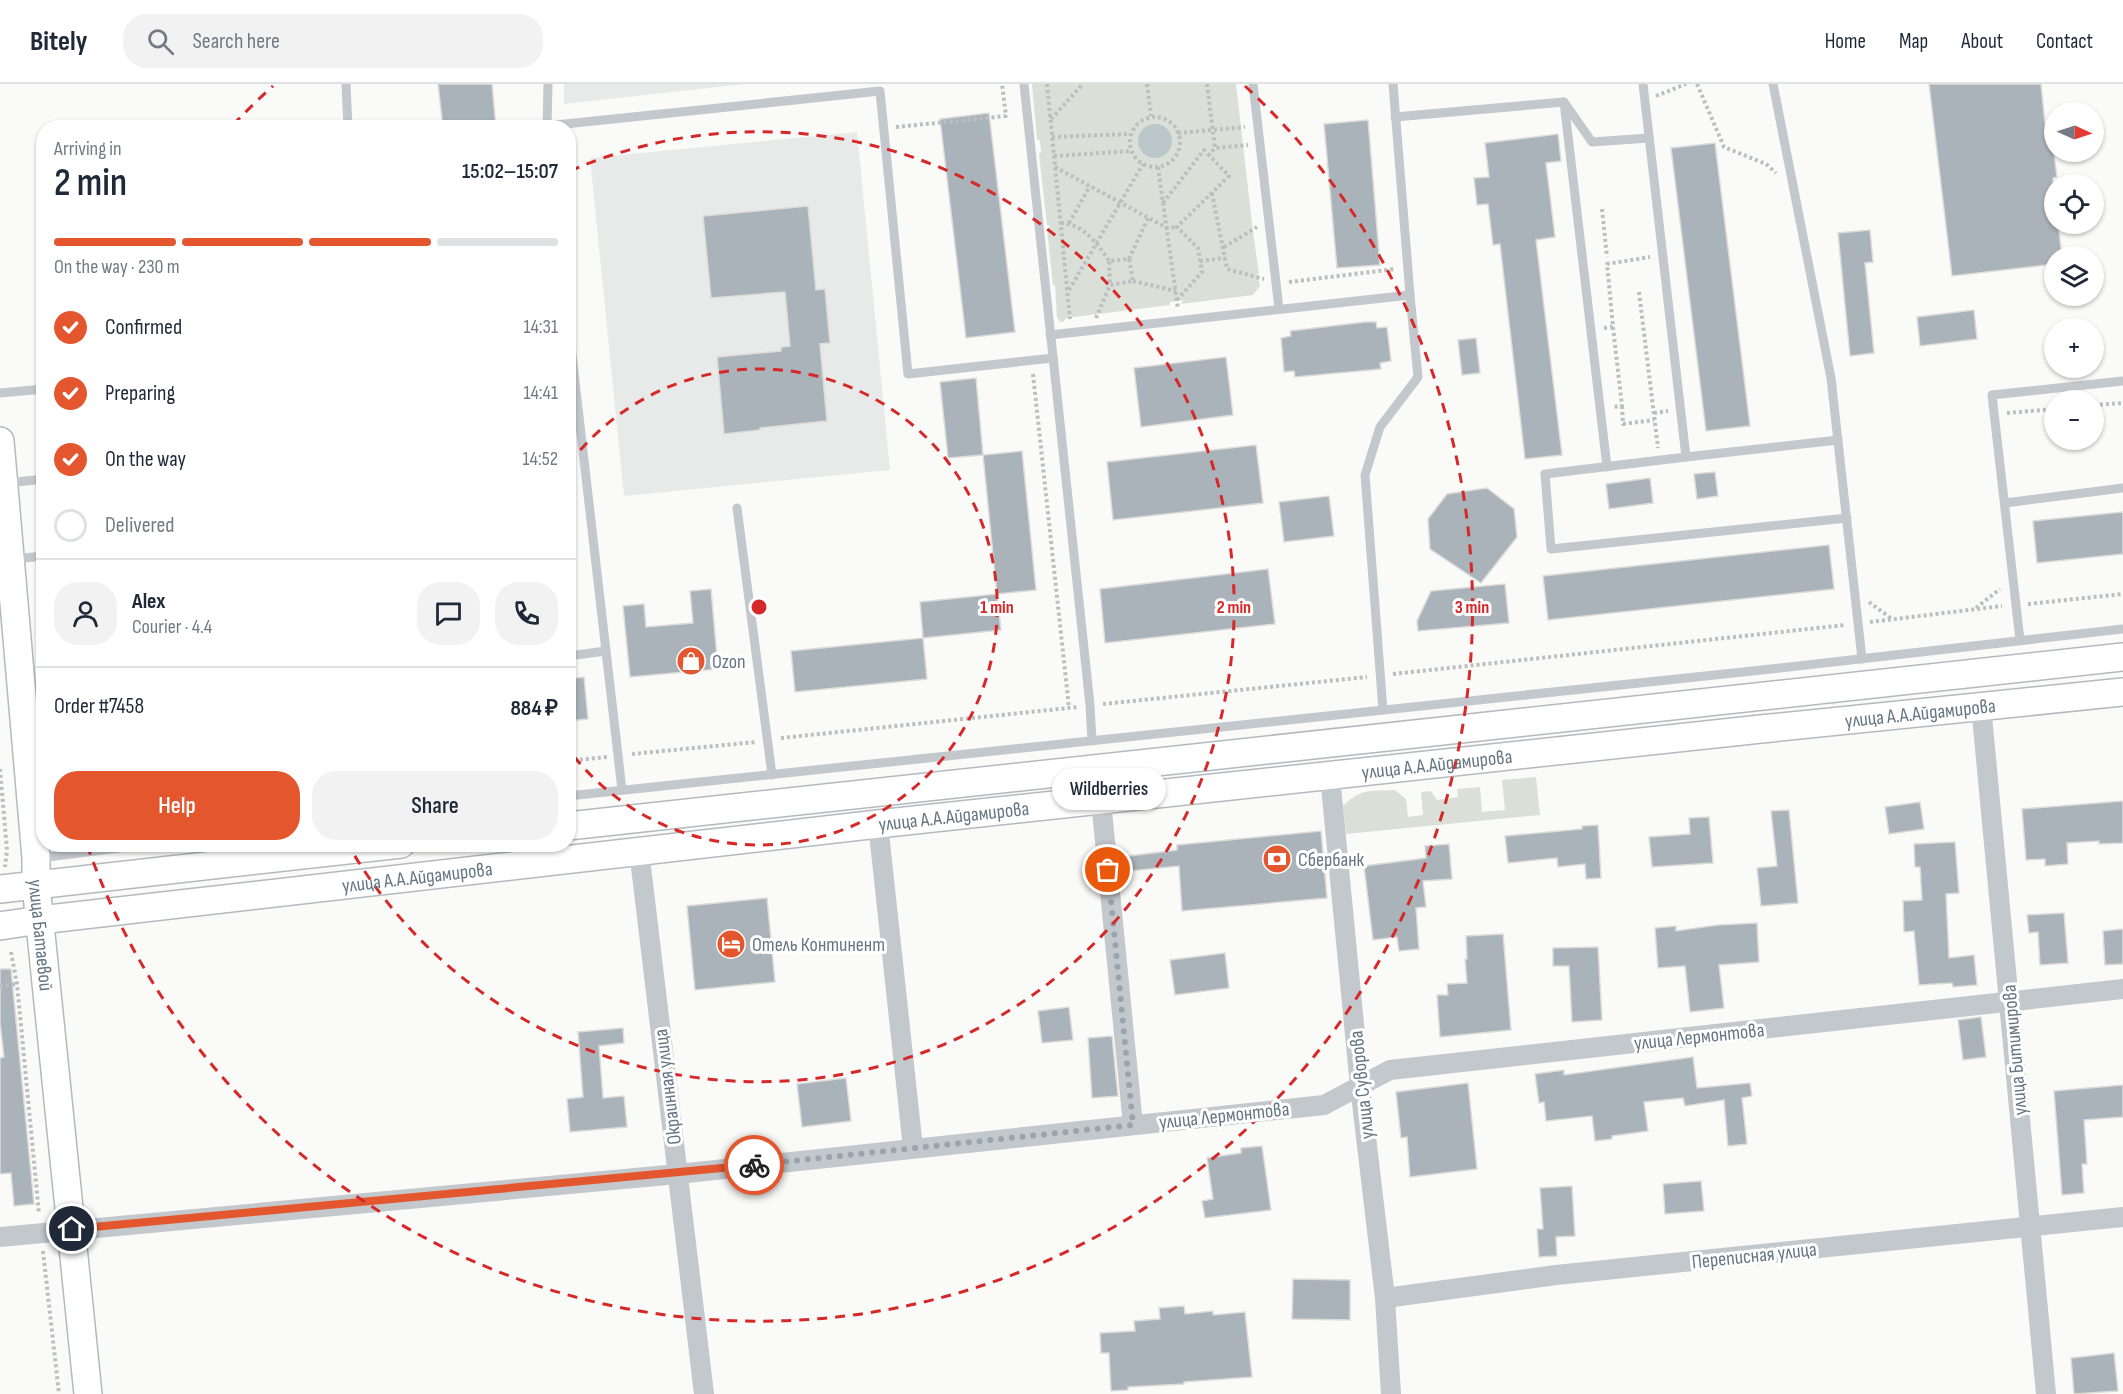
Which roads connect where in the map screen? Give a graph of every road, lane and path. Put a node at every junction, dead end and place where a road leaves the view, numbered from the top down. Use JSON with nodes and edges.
{"nodes":[{"id":1,"x":346,"y":84,"type":"edge"},
{"id":2,"x":548,"y":84,"type":"edge"},
{"id":3,"x":1002,"y":84,"type":"edge"},
{"id":4,"x":1024,"y":84,"type":"edge"},
{"id":5,"x":1047,"y":84,"type":"edge"},
{"id":6,"x":1083,"y":84,"type":"edge"},
{"id":7,"x":1147,"y":84,"type":"edge"},
{"id":8,"x":1207,"y":84,"type":"edge"},
{"id":9,"x":1253,"y":84,"type":"edge"},
{"id":10,"x":1393,"y":84,"type":"edge"},
{"id":11,"x":1643,"y":84,"type":"edge"},
{"id":12,"x":1686,"y":84,"type":"edge"},
{"id":13,"x":1697,"y":84,"type":"edge"},
{"id":14,"x":1773,"y":84,"type":"edge"},
{"id":15,"x":1644,"y":101,"type":"junction"},
{"id":16,"x":1564,"y":102,"type":"junction"},
{"id":17,"x":1151,"y":116,"type":"junction"},
{"id":18,"x":1244,"y":116,"type":"dead end"},
{"id":19,"x":1395,"y":117,"type":"junction"},
{"id":20,"x":1051,"y":119,"type":"junction"},
{"id":21,"x":348,"y":120,"type":"edge"},
{"id":22,"x":547,"y":120,"type":"edge"},
{"id":23,"x":576,"y":124,"type":"edge"},
{"id":24,"x":1245,"y":127,"type":"junction"},
{"id":25,"x":884,"y":128,"type":"junction"},
{"id":26,"x":1212,"y":130,"type":"junction"},
{"id":27,"x":1178,"y":133,"type":"junction"},
{"id":28,"x":1130,"y":134,"type":"junction"},
{"id":29,"x":1052,"y":137,"type":"junction"},
{"id":30,"x":1649,"y":138,"type":"junction"},
{"id":31,"x":1215,"y":148,"type":"junction"},
{"id":32,"x":1131,"y":151,"type":"junction"},
{"id":33,"x":1209,"y":155,"type":"junction"},
{"id":34,"x":1054,"y":156,"type":"junction"},
{"id":35,"x":1143,"y":164,"type":"junction"},
{"id":36,"x":1055,"y":167,"type":"junction"},
{"id":37,"x":1158,"y":167,"type":"junction"},
{"id":38,"x":1090,"y":186,"type":"junction"},
{"id":39,"x":1794,"y":190,"type":"junction"},
{"id":40,"x":1212,"y":193,"type":"junction"},
{"id":41,"x":1119,"y":202,"type":"junction"},
{"id":42,"x":1163,"y":203,"type":"junction"},
{"id":43,"x":1602,"y":209,"type":"dead end"},
{"id":44,"x":1148,"y":218,"type":"junction"},
{"id":45,"x":1061,"y":223,"type":"junction"},
{"id":46,"x":1069,"y":223,"type":"junction"},
{"id":47,"x":1177,"y":227,"type":"junction"},
{"id":48,"x":1167,"y":228,"type":"junction"},
{"id":49,"x":1259,"y":237,"type":"dead end"},
{"id":50,"x":1097,"y":241,"type":"junction"},
{"id":51,"x":1224,"y":247,"type":"junction"},
{"id":52,"x":1662,"y":255,"type":"junction"},
{"id":53,"x":1606,"y":256,"type":"dead end"},
{"id":54,"x":1225,"y":258,"type":"junction"},
{"id":55,"x":1129,"y":259,"type":"junction"},
{"id":56,"x":1109,"y":261,"type":"junction"},
{"id":57,"x":1200,"y":261,"type":"junction"},
{"id":58,"x":1407,"y":268,"type":"junction"},
{"id":59,"x":1263,"y":269,"type":"dead end"},
{"id":60,"x":1264,"y":279,"type":"junction"},
{"id":61,"x":1133,"y":281,"type":"junction"},
{"id":62,"x":1277,"y":284,"type":"junction"},
{"id":63,"x":1110,"y":285,"type":"junction"},
{"id":64,"x":1265,"y":287,"type":"dead end"},
{"id":65,"x":1176,"y":291,"type":"junction"},
{"id":66,"x":1068,"y":292,"type":"junction"},
{"id":67,"x":1639,"y":292,"type":"dead end"},
{"id":68,"x":1410,"y":295,"type":"junction"},
{"id":69,"x":1177,"y":300,"type":"junction"},
{"id":70,"x":1189,"y":309,"type":"dead end"},
{"id":71,"x":1279,"y":309,"type":"junction"},
{"id":72,"x":1178,"y":310,"type":"junction"},
{"id":73,"x":1168,"y":311,"type":"dead end"},
{"id":74,"x":1105,"y":320,"type":"dead end"},
{"id":75,"x":1071,"y":324,"type":"dead end"},
{"id":76,"x":1613,"y":327,"type":"junction"},
{"id":77,"x":1591,"y":329,"type":"junction"},
{"id":78,"x":1050,"y":335,"type":"junction"},
{"id":79,"x":1053,"y":358,"type":"junction"},
{"id":80,"x":1031,"y":361,"type":"junction"},
{"id":81,"x":2123,"y":381,"type":"edge"},
{"id":82,"x":36,"y":390,"type":"edge"},
{"id":83,"x":0,"y":393,"type":"edge"},
{"id":84,"x":2123,"y":403,"type":"edge"},
{"id":85,"x":2104,"y":404,"type":"edge"},
{"id":86,"x":576,"y":405,"type":"edge"},
{"id":87,"x":1622,"y":406,"type":"junction"},
{"id":88,"x":1600,"y":408,"type":"junction"},
{"id":89,"x":2044,"y":410,"type":"edge"},
{"id":90,"x":1995,"y":414,"type":"junction"},
{"id":91,"x":1655,"y":420,"type":"junction"},
{"id":92,"x":1838,"y":440,"type":"junction"},
{"id":93,"x":0,"y":441,"type":"edge"},
{"id":94,"x":1686,"y":457,"type":"junction"},
{"id":95,"x":1660,"y":460,"type":"junction"},
{"id":96,"x":1607,"y":467,"type":"junction"},
{"id":97,"x":36,"y":480,"type":"edge"},
{"id":98,"x":4,"y":484,"type":"junction"},
{"id":99,"x":2123,"y":488,"type":"edge"},
{"id":100,"x":2004,"y":502,"type":"junction"},
{"id":101,"x":737,"y":508,"type":"dead end"},
{"id":102,"x":1847,"y":518,"type":"junction"},
{"id":103,"x":36,"y":557,"type":"edge"},
{"id":104,"x":10,"y":559,"type":"junction"},
{"id":105,"x":2013,"y":575,"type":"junction"},
{"id":106,"x":1855,"y":588,"type":"junction"},
{"id":107,"x":2123,"y":594,"type":"edge"},
{"id":108,"x":2017,"y":605,"type":"junction"},
{"id":109,"x":1974,"y":610,"type":"junction"},
{"id":110,"x":1893,"y":619,"type":"junction"},
{"id":111,"x":1859,"y":624,"type":"junction"},
{"id":112,"x":2123,"y":629,"type":"edge"},
{"id":113,"x":2020,"y":640,"type":"junction"},
{"id":114,"x":606,"y":651,"type":"junction"},
{"id":115,"x":576,"y":655,"type":"edge"},
{"id":116,"x":2123,"y":657,"type":"edge"},
{"id":117,"x":1862,"y":658,"type":"junction"},
{"id":118,"x":1380,"y":675,"type":"junction"},
{"id":119,"x":2123,"y":693,"type":"edge"},
{"id":120,"x":1090,"y":705,"type":"junction"},
{"id":121,"x":1981,"y":706,"type":"junction"},
{"id":122,"x":1069,"y":708,"type":"junction"},
{"id":123,"x":1383,"y":710,"type":"junction"},
{"id":124,"x":780,"y":738,"type":"dead end"},
{"id":125,"x":1092,"y":741,"type":"junction"},
{"id":126,"x":757,"y":742,"type":"dead end"},
{"id":127,"x":628,"y":755,"type":"dead end"},
{"id":128,"x":609,"y":757,"type":"dead end"},
{"id":129,"x":576,"y":760,"type":"edge"},
{"id":130,"x":0,"y":769,"type":"edge"},
{"id":131,"x":772,"y":775,"type":"junction"},
{"id":132,"x":1330,"y":776,"type":"junction"},
{"id":133,"x":622,"y":790,"type":"junction"},
{"id":134,"x":576,"y":795,"type":"edge"},
{"id":135,"x":1101,"y":801,"type":"junction"},
{"id":136,"x":878,"y":824,"type":"junction"},
{"id":137,"x":576,"y":825,"type":"edge"},
{"id":138,"x":639,"y":850,"type":"junction"},
{"id":139,"x":85,"y":852,"type":"edge"},
{"id":140,"x":331,"y":852,"type":"edge"},
{"id":141,"x":36,"y":858,"type":"junction"},
{"id":142,"x":2,"y":882,"type":"edge"},
{"id":143,"x":36,"y":885,"type":"junction"},
{"id":144,"x":40,"y":920,"type":"junction"},
{"id":145,"x":0,"y":926,"type":"edge"},
{"id":146,"x":11,"y":952,"type":"dead end"},
{"id":147,"x":17,"y":984,"type":"junction"},
{"id":148,"x":0,"y":986,"type":"edge"},
{"id":149,"x":2123,"y":989,"type":"edge"},
{"id":150,"x":2009,"y":1001,"type":"junction"},
{"id":151,"x":1360,"y":1086,"type":"junction"},
{"id":152,"x":1133,"y":1125,"type":"junction"},
{"id":153,"x":913,"y":1148,"type":"junction"},
{"id":154,"x":678,"y":1173,"type":"junction"},
{"id":155,"x":2123,"y":1217,"type":"edge"},
{"id":156,"x":2030,"y":1226,"type":"junction"},
{"id":157,"x":72,"y":1229,"type":"junction"},
{"id":158,"x":41,"y":1233,"type":"junction"},
{"id":159,"x":0,"y":1237,"type":"edge"},
{"id":160,"x":1385,"y":1298,"type":"junction"},
{"id":161,"x":59,"y":1394,"type":"edge"},
{"id":162,"x":88,"y":1394,"type":"edge"},
{"id":163,"x":704,"y":1394,"type":"edge"},
{"id":164,"x":1391,"y":1394,"type":"edge"},
{"id":165,"x":2046,"y":1394,"type":"edge"}],
"edges":[{"from":1,"to":21,"type":"lane"},
{"from":2,"to":22,"type":"lane"},
{"from":3,"to":25,"type":"path"},
{"from":4,"to":78,"type":"lane"},
{"from":5,"to":20,"type":"path"},
{"from":6,"to":20,"type":"path"},
{"from":7,"to":17,"type":"path"},
{"from":8,"to":26,"type":"path"},
{"from":9,"to":62,"type":"lane"},
{"from":10,"to":19,"type":"lane"},
{"from":11,"to":15,"type":"lane"},
{"from":12,"to":15,"type":"path"},
{"from":13,"to":39,"type":"path"},
{"from":14,"to":39,"type":"lane"},
{"from":15,"to":30,"type":"lane"},
{"from":16,"to":19,"type":"lane"},
{"from":16,"to":30,"type":"lane"},
{"from":16,"to":77,"type":"lane"},
{"from":17,"to":27,"type":"path"},
{"from":17,"to":28,"type":"path"},
{"from":18,"to":24,"type":"path"},
{"from":19,"to":58,"type":"lane"},
{"from":20,"to":29,"type":"path"},
{"from":23,"to":25,"type":"lane"},
{"from":24,"to":26,"type":"path"},
{"from":24,"to":31,"type":"path"},
{"from":25,"to":80,"type":"lane"},
{"from":26,"to":27,"type":"path"},
{"from":26,"to":31,"type":"path"},
{"from":27,"to":37,"type":"path"},
{"from":28,"to":29,"type":"path"},
{"from":28,"to":32,"type":"path"},
{"from":29,"to":34,"type":"path"},
{"from":30,"to":52,"type":"lane"},
{"from":31,"to":33,"type":"path"},
{"from":32,"to":34,"type":"path"},
{"from":32,"to":35,"type":"path"},
{"from":33,"to":40,"type":"path"},
{"from":33,"to":42,"type":"path"},
{"from":34,"to":36,"type":"path"},
{"from":35,"to":37,"type":"path"},
{"from":35,"to":41,"type":"path"},
{"from":36,"to":38,"type":"path"},
{"from":36,"to":45,"type":"path"},
{"from":37,"to":42,"type":"path"},
{"from":38,"to":41,"type":"path"},
{"from":38,"to":46,"type":"path"},
{"from":39,"to":92,"type":"lane"},
{"from":40,"to":47,"type":"path"},
{"from":40,"to":51,"type":"path"},
{"from":41,"to":44,"type":"path"},
{"from":41,"to":50,"type":"path"},
{"from":42,"to":48,"type":"path"},
{"from":43,"to":53,"type":"path"},
{"from":44,"to":48,"type":"path"},
{"from":44,"to":55,"type":"path"},
{"from":45,"to":46,"type":"path"},
{"from":45,"to":66,"type":"path"},
{"from":46,"to":50,"type":"path"},
{"from":47,"to":48,"type":"path"},
{"from":47,"to":57,"type":"path"},
{"from":48,"to":65,"type":"path"},
{"from":49,"to":51,"type":"path"},
{"from":50,"to":56,"type":"path"},
{"from":50,"to":66,"type":"path"},
{"from":51,"to":54,"type":"path"},
{"from":52,"to":76,"type":"path"},
{"from":52,"to":94,"type":"lane"},
{"from":54,"to":57,"type":"path"},
{"from":54,"to":60,"type":"path"},
{"from":55,"to":56,"type":"path"},
{"from":55,"to":61,"type":"path"},
{"from":56,"to":63,"type":"path"},
{"from":57,"to":69,"type":"path"},
{"from":58,"to":62,"type":"path"},
{"from":58,"to":68,"type":"lane"},
{"from":59,"to":60,"type":"path"},
{"from":60,"to":64,"type":"path"},
{"from":61,"to":63,"type":"path"},
{"from":61,"to":65,"type":"path"},
{"from":62,"to":71,"type":"lane"},
{"from":63,"to":74,"type":"path"},
{"from":65,"to":69,"type":"path"},
{"from":66,"to":75,"type":"path"},
{"from":67,"to":91,"type":"path"},
{"from":68,"to":71,"type":"lane"},
{"from":68,"to":118,"type":"lane"},
{"from":69,"to":72,"type":"path"},
{"from":70,"to":72,"type":"path"},
{"from":71,"to":78,"type":"lane"},
{"from":72,"to":73,"type":"path"},
{"from":76,"to":77,"type":"path"},
{"from":76,"to":87,"type":"path"},
{"from":77,"to":88,"type":"lane"},
{"from":78,"to":79,"type":"lane"},
{"from":79,"to":80,"type":"lane"},
{"from":79,"to":120,"type":"lane"},
{"from":80,"to":122,"type":"path"},
{"from":81,"to":90,"type":"lane"},
{"from":82,"to":83,"type":"lane"},
{"from":84,"to":85,"type":"path"},
{"from":86,"to":114,"type":"lane"},
{"from":87,"to":88,"type":"path"},
{"from":87,"to":91,"type":"path"},
{"from":88,"to":96,"type":"lane"},
{"from":89,"to":90,"type":"path"},
{"from":90,"to":100,"type":"lane"},
{"from":91,"to":95,"type":"path"},
{"from":92,"to":94,"type":"lane"},
{"from":92,"to":102,"type":"lane"},
{"from":93,"to":98,"type":"main road","name":"улица Батаевой"},
{"from":94,"to":95,"type":"lane"},
{"from":95,"to":96,"type":"lane"},
{"from":96,"to":102,"type":"lane"},
{"from":97,"to":98,"type":"lane"},
{"from":98,"to":104,"type":"main road","name":"улица Батаевой"},
{"from":99,"to":100,"type":"lane"},
{"from":100,"to":105,"type":"lane"},
{"from":101,"to":131,"type":"lane"},
{"from":102,"to":106,"type":"lane"},
{"from":103,"to":104,"type":"lane"},
{"from":104,"to":141,"type":"main road","name":"улица Батаевой"},
{"from":105,"to":108,"type":"lane"},
{"from":105,"to":109,"type":"path"},
{"from":106,"to":110,"type":"path"},
{"from":106,"to":111,"type":"lane"},
{"from":107,"to":108,"type":"path"},
{"from":108,"to":109,"type":"path"},
{"from":108,"to":113,"type":"lane"},
{"from":109,"to":110,"type":"path"},
{"from":110,"to":111,"type":"path"},
{"from":111,"to":117,"type":"lane"},
{"from":111,"to":118,"type":"path"},
{"from":112,"to":113,"type":"lane"},
{"from":113,"to":117,"type":"lane"},
{"from":114,"to":115,"type":"lane"},
{"from":114,"to":133,"type":"lane"},
{"from":116,"to":137,"type":"main road","name":"улица А.А.Айдамирова"},
{"from":117,"to":123,"type":"lane"},
{"from":118,"to":120,"type":"path"},
{"from":118,"to":123,"type":"lane"},
{"from":119,"to":121,"type":"main road","name":"улица А.А.Айдамирова"},
{"from":120,"to":122,"type":"path"},
{"from":120,"to":125,"type":"lane"},
{"from":121,"to":132,"type":"main road","name":"улица А.А.Айдамирова"},
{"from":121,"to":150,"type":"street","name":"улица Битимирова"},
{"from":122,"to":124,"type":"path"},
{"from":123,"to":125,"type":"lane"},
{"from":125,"to":131,"type":"lane"},
{"from":126,"to":127,"type":"path"},
{"from":128,"to":129,"type":"path"},
{"from":130,"to":142,"type":"path"},
{"from":131,"to":133,"type":"lane"},
{"from":132,"to":135,"type":"main road","name":"улица А.А.Айдамирова"},
{"from":132,"to":151,"type":"street","name":"улица Суворова"},
{"from":133,"to":134,"type":"lane"},
{"from":135,"to":136,"type":"main road","name":"улица А.А.Айдамирова"},
{"from":135,"to":152,"type":"street"},
{"from":136,"to":138,"type":"main road","name":"улица А.А.Айдамирова"},
{"from":136,"to":153,"type":"street"},
{"from":138,"to":144,"type":"main road","name":"улица А.А.Айдамирова"},
{"from":138,"to":154,"type":"street","name":"Окраинная улица"},
{"from":139,"to":141,"type":"lane"},
{"from":140,"to":143,"type":"main road","name":"улица А.А.Айдамирова"},
{"from":141,"to":143,"type":"main road","name":"улица Батаевой"},
{"from":142,"to":143,"type":"main road","name":"улица А.А.Айдамирова"},
{"from":143,"to":144,"type":"main road","name":"улица Батаевой"},
{"from":144,"to":145,"type":"main road","name":"улица А.А.Айдамирова"},
{"from":144,"to":157,"type":"main road","name":"улица Батаевой"},
{"from":146,"to":147,"type":"path"},
{"from":147,"to":148,"type":"path"},
{"from":147,"to":158,"type":"path"},
{"from":149,"to":150,"type":"street","name":"улица Лермонтова"},
{"from":150,"to":151,"type":"street","name":"улица Лермонтова"},
{"from":150,"to":156,"type":"street","name":"улица Битимирова"},
{"from":151,"to":152,"type":"street","name":"улица Лермонтова"},
{"from":151,"to":160,"type":"street","name":"улица Суворова"},
{"from":152,"to":153,"type":"street","name":"улица Лермонтова"},
{"from":153,"to":154,"type":"street","name":"улица Лермонтова"},
{"from":154,"to":157,"type":"street","name":"улица Лермонтова"},
{"from":154,"to":163,"type":"street","name":"Окраинная улица"},
{"from":155,"to":156,"type":"street","name":"Переписная улица"},
{"from":156,"to":160,"type":"street","name":"Переписная улица"},
{"from":156,"to":165,"type":"street","name":"улица Битимирова"},
{"from":157,"to":158,"type":"street","name":"улица Лермонтова"},
{"from":157,"to":162,"type":"main road","name":"улица Батаевой"},
{"from":158,"to":159,"type":"street","name":"улица Лермонтова"},
{"from":158,"to":161,"type":"path"},
{"from":160,"to":164,"type":"street","name":"улица Суворова"}]}
